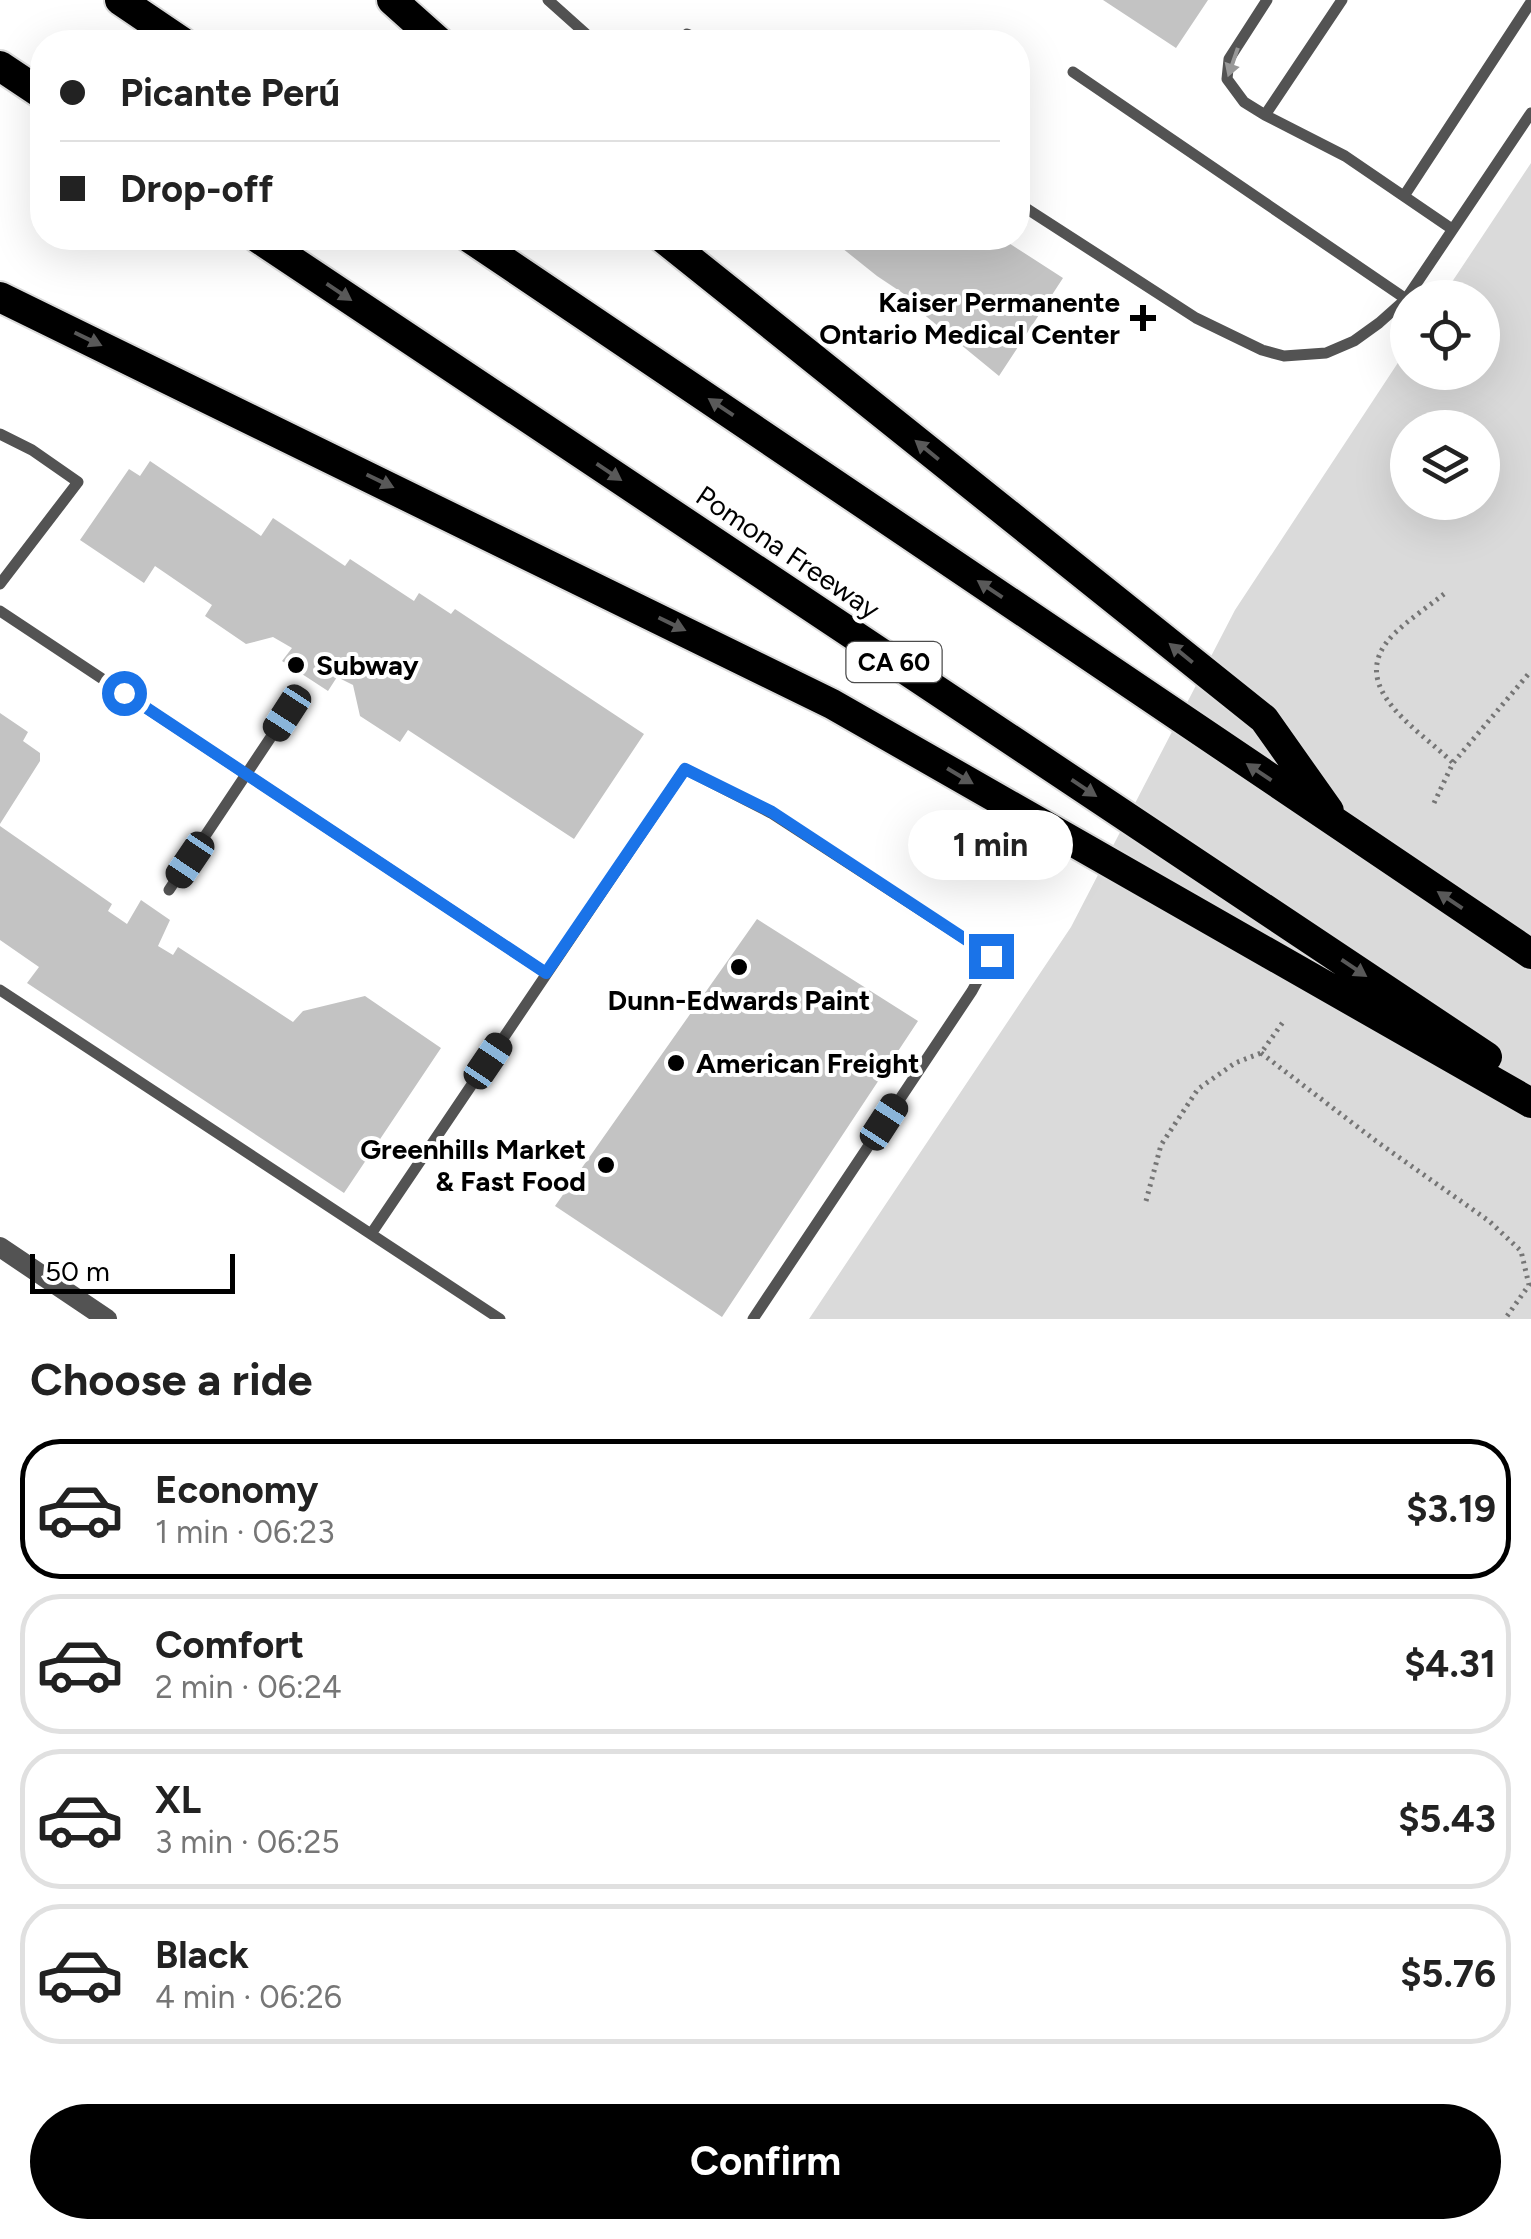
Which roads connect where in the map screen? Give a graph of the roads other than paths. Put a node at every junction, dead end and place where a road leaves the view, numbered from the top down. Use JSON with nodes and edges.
{"nodes":[{"id":1,"x":120,"y":0,"type":"edge"},
{"id":2,"x":392,"y":0,"type":"edge"},
{"id":3,"x":548,"y":0,"type":"edge"},
{"id":4,"x":1268,"y":0,"type":"edge"},
{"id":5,"x":1342,"y":0,"type":"edge"},
{"id":6,"x":1531,"y":2,"type":"edge"},
{"id":7,"x":164,"y":30,"type":"edge"},
{"id":8,"x":426,"y":30,"type":"edge"},
{"id":9,"x":582,"y":30,"type":"edge"},
{"id":10,"x":0,"y":66,"type":"edge"},
{"id":11,"x":1073,"y":72,"type":"dead end"},
{"id":12,"x":30,"y":86,"type":"edge"},
{"id":13,"x":1531,"y":113,"type":"edge"},
{"id":14,"x":1266,"y":115,"type":"junction"},
{"id":15,"x":1404,"y":196,"type":"junction"},
{"id":16,"x":1030,"y":211,"type":"edge"},
{"id":17,"x":1452,"y":230,"type":"junction"},
{"id":18,"x":276,"y":250,"type":"edge"},
{"id":19,"x":488,"y":250,"type":"edge"},
{"id":20,"x":678,"y":250,"type":"edge"},
{"id":21,"x":1418,"y":280,"type":"edge"},
{"id":22,"x":1390,"y":287,"type":"edge"},
{"id":23,"x":0,"y":298,"type":"edge"},
{"id":24,"x":1390,"y":313,"type":"edge"},
{"id":25,"x":0,"y":434,"type":"edge"},
{"id":26,"x":0,"y":584,"type":"edge"},
{"id":27,"x":0,"y":611,"type":"edge"},
{"id":28,"x":287,"y":713,"type":"dead end"},
{"id":29,"x":248,"y":775,"type":"junction"},
{"id":30,"x":1340,"y":826,"type":"junction"},
{"id":31,"x":170,"y":890,"type":"dead end"},
{"id":32,"x":1531,"y":954,"type":"edge"},
{"id":33,"x":546,"y":973,"type":"junction"},
{"id":34,"x":0,"y":990,"type":"edge"},
{"id":35,"x":1531,"y":1086,"type":"edge"},
{"id":36,"x":1531,"y":1103,"type":"edge"},
{"id":37,"x":371,"y":1234,"type":"junction"},
{"id":38,"x":0,"y":1247,"type":"edge"},
{"id":39,"x":108,"y":1319,"type":"edge"},
{"id":40,"x":500,"y":1319,"type":"edge"},
{"id":41,"x":753,"y":1319,"type":"edge"}],
"edges":[{"from":1,"to":7,"type":"highway"},
{"from":2,"to":8,"type":"highway"},
{"from":3,"to":9,"type":"lane"},
{"from":4,"to":14,"type":"lane","one_way":true},
{"from":5,"to":14,"type":"lane"},
{"from":6,"to":15,"type":"lane"},
{"from":10,"to":12,"type":"highway"},
{"from":11,"to":22,"type":"lane"},
{"from":13,"to":17,"type":"lane"},
{"from":14,"to":15,"type":"lane"},
{"from":15,"to":17,"type":"lane"},
{"from":16,"to":24,"type":"lane"},
{"from":17,"to":21,"type":"lane"},
{"from":18,"to":35,"type":"highway","name":"Pomona Freeway","number":"CA 60","one_way":true},
{"from":30,"to":19,"type":"highway","one_way":true},
{"from":30,"to":20,"type":"highway","one_way":true},
{"from":23,"to":36,"type":"highway","one_way":true},
{"from":25,"to":26,"type":"lane"},
{"from":27,"to":29,"type":"lane"},
{"from":28,"to":29,"type":"lane"},
{"from":29,"to":31,"type":"lane"},
{"from":29,"to":33,"type":"lane"},
{"from":32,"to":30,"type":"highway","one_way":true},
{"from":33,"to":37,"type":"lane"},
{"from":33,"to":41,"type":"lane"},
{"from":34,"to":37,"type":"lane"},
{"from":37,"to":40,"type":"lane"},
{"from":38,"to":39,"type":"street"}]}
